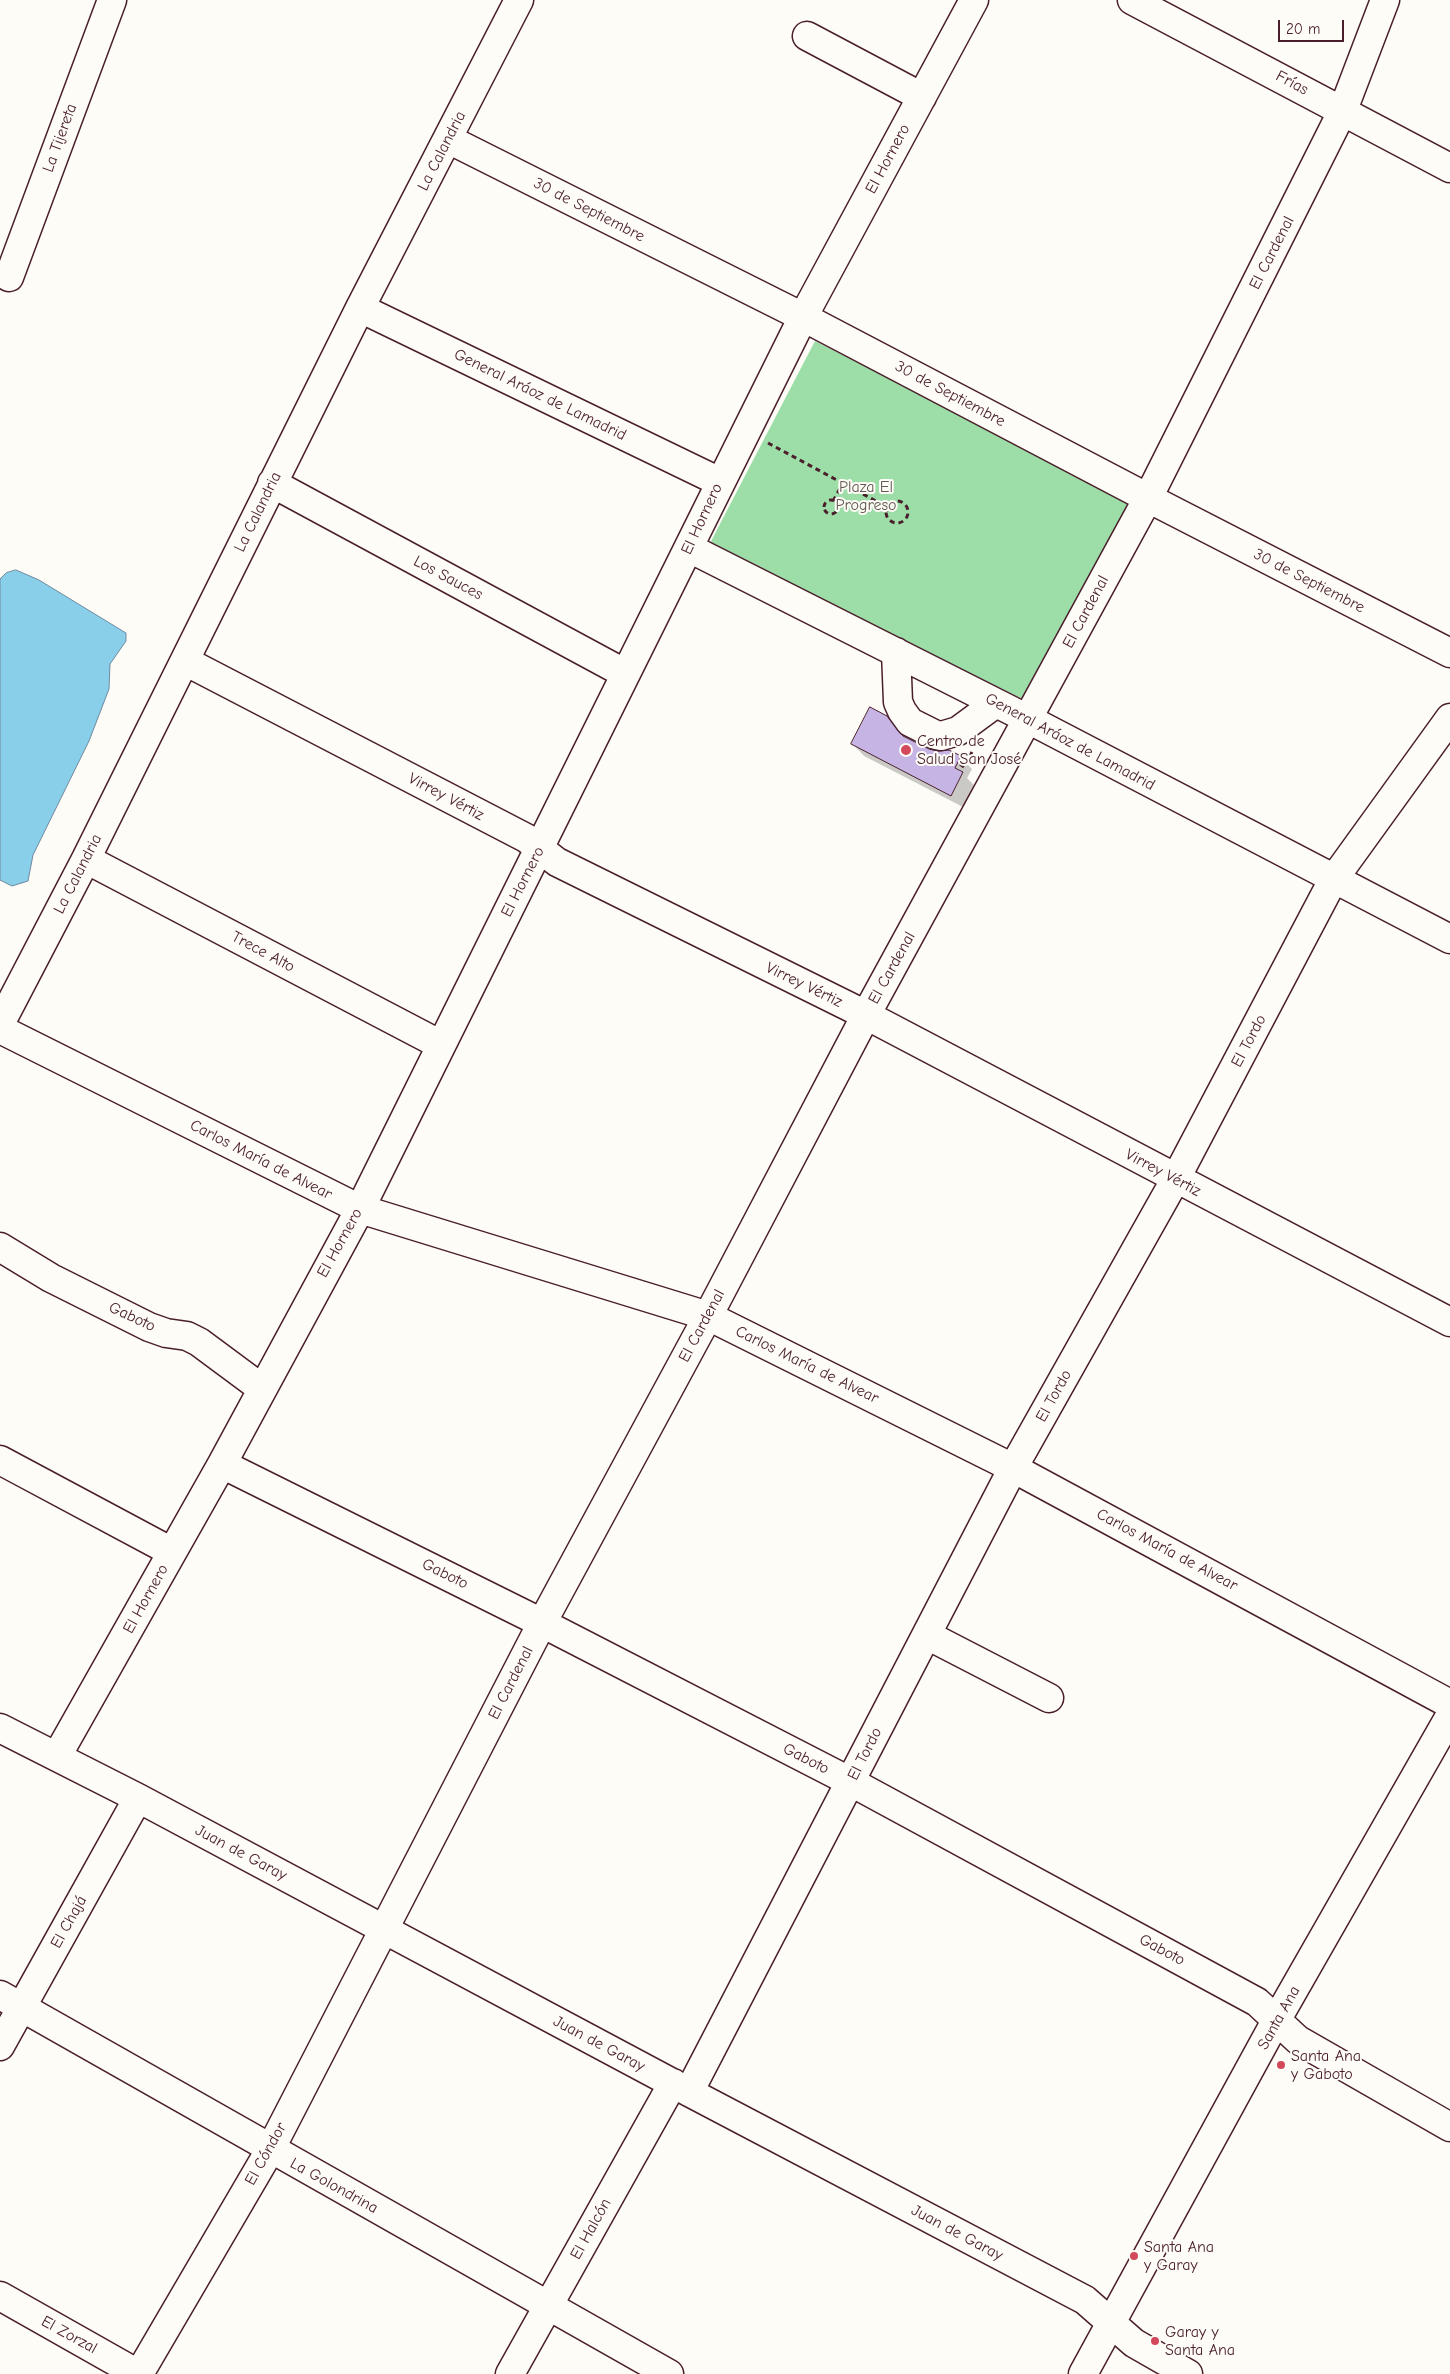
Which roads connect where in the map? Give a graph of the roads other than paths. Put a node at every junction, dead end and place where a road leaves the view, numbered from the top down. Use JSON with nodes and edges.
{"nodes":[{"id":1,"x":112,"y":0,"type":"edge"},
{"id":2,"x":519,"y":0,"type":"edge"},
{"id":3,"x":974,"y":0,"type":"edge"},
{"id":4,"x":1132,"y":0,"type":"edge"},
{"id":5,"x":1385,"y":0,"type":"edge"},
{"id":6,"x":806,"y":36,"type":"dead end"},
{"id":7,"x":922,"y":97,"type":"junction"},
{"id":8,"x":1343,"y":110,"type":"junction"},
{"id":9,"x":448,"y":139,"type":"junction"},
{"id":10,"x":1450,"y":168,"type":"edge"},
{"id":11,"x":8,"y":277,"type":"dead end"},
{"id":12,"x":360,"y":308,"type":"junction"},
{"id":13,"x":803,"y":317,"type":"junction"},
{"id":14,"x":720,"y":482,"type":"junction"},
{"id":15,"x":272,"y":483,"type":"junction"},
{"id":16,"x":1148,"y":498,"type":"junction"},
{"id":17,"x":689,"y":548,"type":"junction"},
{"id":18,"x":896,"y":652,"type":"junction"},
{"id":19,"x":1450,"y":653,"type":"edge"},
{"id":20,"x":186,"y":661,"type":"junction"},
{"id":21,"x":624,"y":673,"type":"junction"},
{"id":22,"x":996,"y":703,"type":"junction"},
{"id":23,"x":1450,"y":718,"type":"edge"},
{"id":24,"x":1028,"y":719,"type":"junction"},
{"id":25,"x":539,"y":850,"type":"junction"},
{"id":26,"x":86,"y":859,"type":"junction"},
{"id":27,"x":1333,"y":880,"type":"junction"},
{"id":28,"x":1450,"y":939,"type":"edge"},
{"id":29,"x":866,"y":1015,"type":"junction"},
{"id":30,"x":0,"y":1024,"type":"edge"},
{"id":31,"x":0,"y":1029,"type":"edge"},
{"id":32,"x":441,"y":1045,"type":"junction"},
{"id":33,"x":1175,"y":1180,"type":"junction"},
{"id":34,"x":360,"y":1209,"type":"junction"},
{"id":35,"x":0,"y":1247,"type":"edge"},
{"id":36,"x":708,"y":1316,"type":"junction"},
{"id":37,"x":1450,"y":1322,"type":"edge"},
{"id":38,"x":261,"y":1388,"type":"junction"},
{"id":39,"x":0,"y":1460,"type":"edge"},
{"id":40,"x":222,"y":1464,"type":"junction"},
{"id":41,"x":1013,"y":1468,"type":"junction"},
{"id":42,"x":172,"y":1552,"type":"junction"},
{"id":43,"x":542,"y":1623,"type":"junction"},
{"id":44,"x":927,"y":1635,"type":"junction"},
{"id":45,"x":1049,"y":1698,"type":"dead end"},
{"id":46,"x":1450,"y":1704,"type":"edge"},
{"id":47,"x":1450,"y":1716,"type":"edge"},
{"id":48,"x":0,"y":1728,"type":"edge"},
{"id":49,"x":57,"y":1756,"type":"junction"},
{"id":50,"x":851,"y":1782,"type":"junction"},
{"id":51,"x":138,"y":1798,"type":"junction"},
{"id":52,"x":384,"y":1929,"type":"junction"},
{"id":53,"x":11,"y":2001,"type":"edge"},
{"id":54,"x":1277,"y":2019,"type":"junction"},
{"id":55,"x":0,"y":2046,"type":"edge"},
{"id":56,"x":681,"y":2088,"type":"junction"},
{"id":57,"x":1450,"y":2128,"type":"edge"},
{"id":58,"x":270,"y":2150,"type":"junction"},
{"id":59,"x":0,"y":2296,"type":"edge"},
{"id":60,"x":548,"y":2305,"type":"junction"},
{"id":61,"x":1110,"y":2322,"type":"junction"},
{"id":62,"x":138,"y":2374,"type":"edge"},
{"id":63,"x":510,"y":2374,"type":"edge"},
{"id":64,"x":670,"y":2374,"type":"edge"},
{"id":65,"x":1083,"y":2374,"type":"edge"},
{"id":66,"x":1188,"y":2374,"type":"edge"}],
"edges":[{"from":1,"to":11,"type":"street","name":"La Tijereta"},
{"from":2,"to":9,"type":"street","name":"La Calandria"},
{"from":3,"to":7,"type":"street","name":"El Hornero"},
{"from":4,"to":8,"type":"street","name":"Frías"},
{"from":5,"to":8,"type":"street","name":"El Cardenal"},
{"from":6,"to":7,"type":"street"},
{"from":7,"to":13,"type":"street","name":"El Hornero"},
{"from":8,"to":10,"type":"street","name":"Frías"},
{"from":8,"to":16,"type":"street","name":"El Cardenal"},
{"from":9,"to":12,"type":"street","name":"La Calandria"},
{"from":9,"to":13,"type":"street","name":"30 de Septiembre"},
{"from":12,"to":14,"type":"street","name":"General Aráoz de Lamadrid"},
{"from":12,"to":15,"type":"street","name":"La Calandria"},
{"from":13,"to":14,"type":"street","name":"El Hornero"},
{"from":13,"to":16,"type":"street","name":"30 de Septiembre"},
{"from":14,"to":17,"type":"street","name":"El Hornero"},
{"from":15,"to":20,"type":"street","name":"La Calandria"},
{"from":15,"to":21,"type":"street","name":"Los Sauces"},
{"from":16,"to":19,"type":"street","name":"30 de Septiembre"},
{"from":16,"to":24,"type":"street","name":"El Cardenal"},
{"from":17,"to":18,"type":"street","name":"General Aráoz de Lamadrid"},
{"from":17,"to":21,"type":"street","name":"El Hornero"},
{"from":18,"to":22,"type":"street","name":"General Aráoz de Lamadrid"},
{"from":18,"to":22,"type":"street"},
{"from":20,"to":25,"type":"street","name":"Virrey Vértiz"},
{"from":20,"to":26,"type":"street","name":"La Calandria"},
{"from":21,"to":25,"type":"street","name":"El Hornero"},
{"from":22,"to":24,"type":"street","name":"General Aráoz de Lamadrid"},
{"from":23,"to":27,"type":"street","name":"El Tordo"},
{"from":24,"to":27,"type":"street","name":"General Aráoz de Lamadrid"},
{"from":24,"to":29,"type":"street","name":"El Cardenal"},
{"from":25,"to":29,"type":"street","name":"Virrey Vértiz"},
{"from":25,"to":32,"type":"street","name":"El Hornero"},
{"from":26,"to":30,"type":"street","name":"La Calandria"},
{"from":26,"to":32,"type":"street","name":"Trece Alto"},
{"from":27,"to":28,"type":"street","name":"General Aráoz de Lamadrid"},
{"from":27,"to":33,"type":"street","name":"El Tordo"},
{"from":29,"to":33,"type":"street","name":"Virrey Vértiz"},
{"from":29,"to":36,"type":"street","name":"El Cardenal"},
{"from":31,"to":34,"type":"street","name":"Carlos María de Alvear"},
{"from":32,"to":34,"type":"street","name":"El Hornero"},
{"from":33,"to":37,"type":"street","name":"Virrey Vértiz"},
{"from":33,"to":41,"type":"street","name":"El Tordo"},
{"from":34,"to":36,"type":"street","name":"Carlos María de Alvear"},
{"from":34,"to":38,"type":"street","name":"El Hornero"},
{"from":35,"to":38,"type":"street","name":"Gaboto"},
{"from":36,"to":41,"type":"street","name":"Carlos María de Alvear"},
{"from":36,"to":43,"type":"street","name":"El Cardenal"},
{"from":38,"to":40,"type":"street","name":"El Hornero"},
{"from":39,"to":42,"type":"street"},
{"from":40,"to":42,"type":"street","name":"El Hornero"},
{"from":40,"to":43,"type":"street","name":"Gaboto"},
{"from":41,"to":44,"type":"street","name":"El Tordo"},
{"from":41,"to":46,"type":"street","name":"Carlos María de Alvear"},
{"from":42,"to":49,"type":"street","name":"El Hornero"},
{"from":43,"to":50,"type":"street","name":"Gaboto"},
{"from":43,"to":52,"type":"street","name":"El Cardenal"},
{"from":44,"to":45,"type":"street"},
{"from":44,"to":50,"type":"street","name":"El Tordo"},
{"from":47,"to":54,"type":"street","name":"Santa Ana"},
{"from":48,"to":49,"type":"street","name":"Juan de Garay"},
{"from":49,"to":51,"type":"street","name":"Juan de Garay"},
{"from":50,"to":54,"type":"street","name":"Gaboto"},
{"from":50,"to":56,"type":"street","name":"El Tordo"},
{"from":51,"to":52,"type":"street","name":"Juan de Garay"},
{"from":51,"to":53,"type":"street","name":"El Chajá"},
{"from":52,"to":56,"type":"street","name":"Juan de Garay"},
{"from":52,"to":58,"type":"street","name":"El Cóndor"},
{"from":53,"to":55,"type":"street","name":"El Chajá"},
{"from":53,"to":58,"type":"street","name":"La Golondrina"},
{"from":54,"to":57,"type":"street","name":"Gaboto"},
{"from":54,"to":61,"type":"street","name":"Santa Ana"},
{"from":56,"to":60,"type":"street","name":"El Halcón"},
{"from":56,"to":61,"type":"street","name":"Juan de Garay"},
{"from":58,"to":60,"type":"street","name":"La Golondrina"},
{"from":58,"to":62,"type":"street","name":"El Cóndor"},
{"from":59,"to":62,"type":"street","name":"El Zorzal"},
{"from":60,"to":63,"type":"street","name":"El Halcón"},
{"from":60,"to":64,"type":"street","name":"La Golondrina"},
{"from":61,"to":65,"type":"street","name":"Santa Ana"},
{"from":61,"to":66,"type":"street","name":"Juan de Garay"}]}
